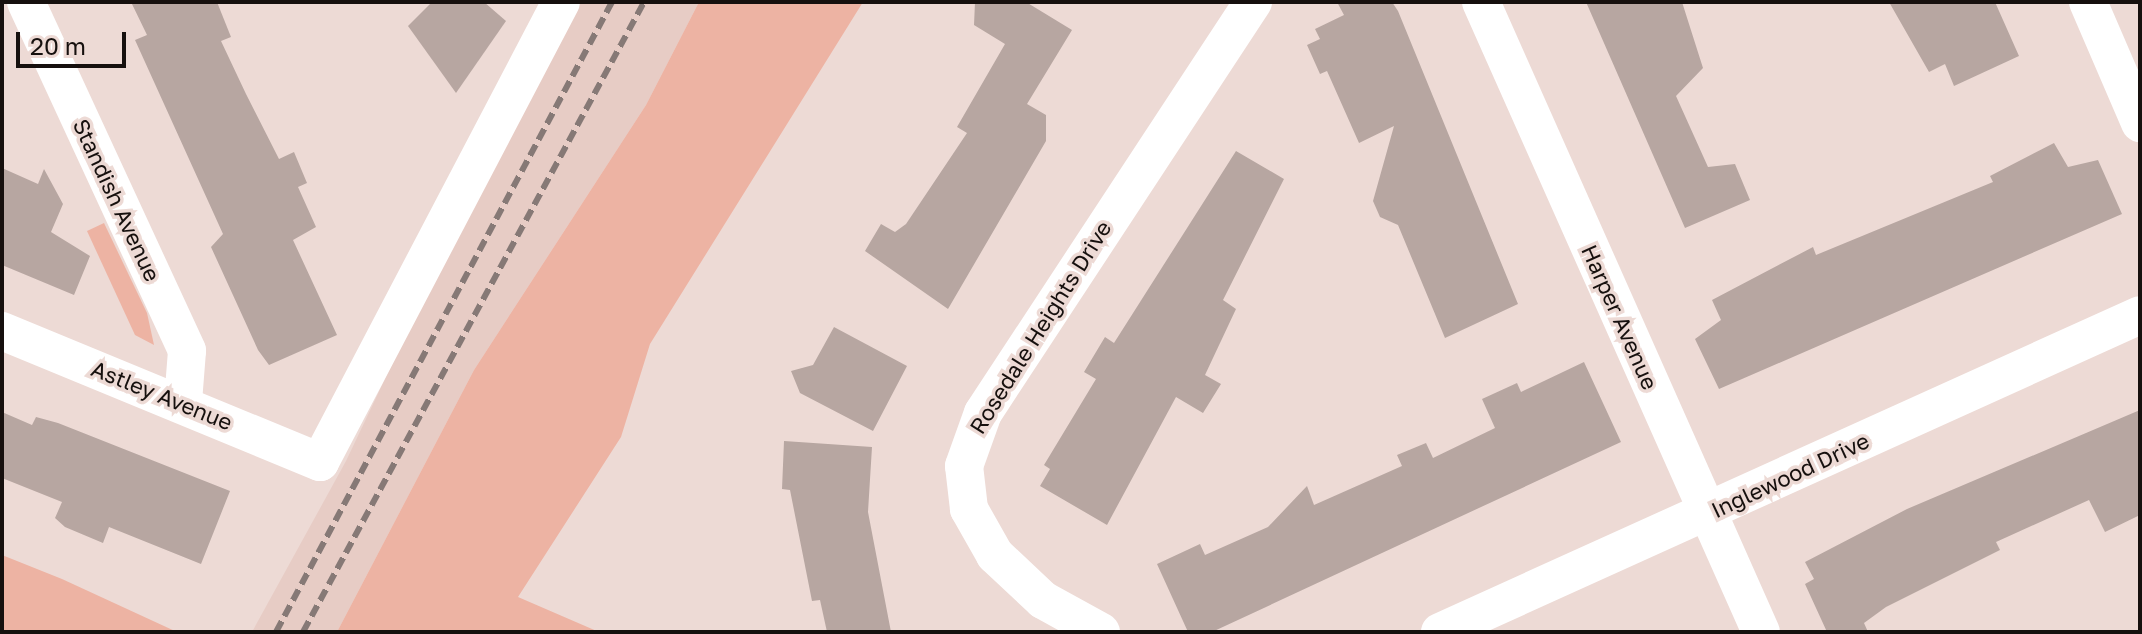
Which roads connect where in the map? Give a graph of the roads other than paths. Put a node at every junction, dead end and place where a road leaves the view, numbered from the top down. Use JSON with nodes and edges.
{"nodes":[{"id":1,"x":26,"y":2,"type":"edge"},
{"id":2,"x":561,"y":2,"type":"edge"},
{"id":3,"x":1253,"y":2,"type":"edge"},
{"id":4,"x":1481,"y":2,"type":"edge"},
{"id":5,"x":2088,"y":2,"type":"edge"},
{"id":6,"x":2140,"y":123,"type":"edge"},
{"id":7,"x":2140,"y":315,"type":"edge"},
{"id":8,"x":2,"y":331,"type":"edge"},
{"id":9,"x":183,"y":402,"type":"junction"},
{"id":10,"x":1706,"y":513,"type":"junction"},
{"id":11,"x":1101,"y":632,"type":"edge"},
{"id":12,"x":1440,"y":632,"type":"edge"},
{"id":13,"x":1761,"y":632,"type":"edge"}],
"edges":[{"from":1,"to":9,"type":"street","name":"Standish Avenue"},
{"from":2,"to":9,"type":"street","name":"Astley Avenue"},
{"from":3,"to":11,"type":"street","name":"Rosedale Heights Drive"},
{"from":4,"to":10,"type":"street","name":"Harper Avenue"},
{"from":5,"to":6,"type":"street"},
{"from":7,"to":10,"type":"street","name":"Inglewood Drive"},
{"from":8,"to":9,"type":"street","name":"Astley Avenue"},
{"from":10,"to":12,"type":"street","name":"Inglewood Drive"},
{"from":10,"to":13,"type":"street","name":"Harper Avenue"}]}
